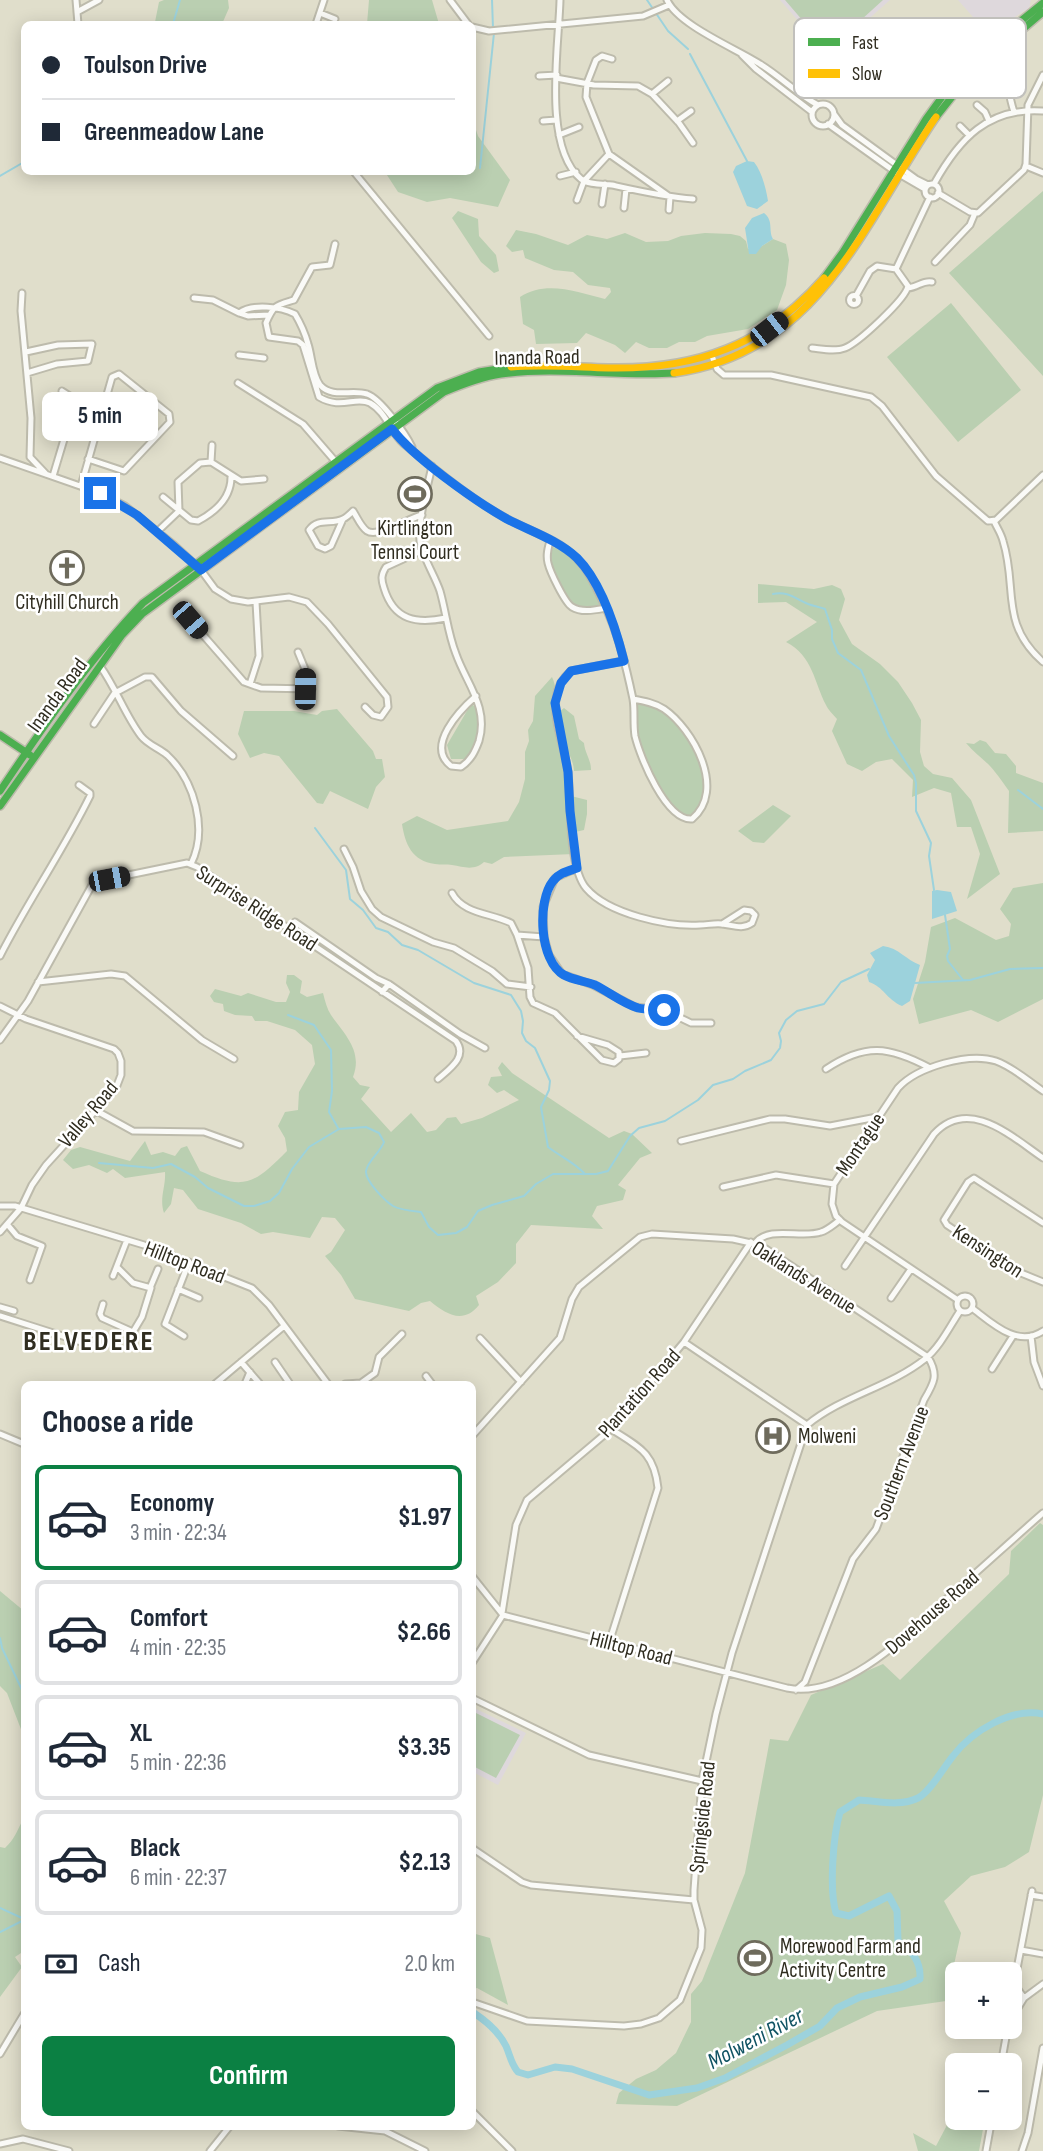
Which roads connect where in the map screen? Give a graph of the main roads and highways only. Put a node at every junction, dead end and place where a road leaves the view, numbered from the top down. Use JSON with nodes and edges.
{"nodes":[{"id":1,"x":1042,"y":2,"type":"edge"},
{"id":2,"x":1043,"y":12,"type":"edge"},
{"id":3,"x":1022,"y":18,"type":"edge"},
{"id":4,"x":1026,"y":26,"type":"edge"},
{"id":5,"x":940,"y":98,"type":"edge"},
{"id":6,"x":950,"y":98,"type":"edge"},
{"id":7,"x":899,"y":170,"type":"junction"},
{"id":8,"x":393,"y":424,"type":"junction"},
{"id":9,"x":198,"y":567,"type":"junction"},
{"id":10,"x":78,"y":697,"type":"junction"},
{"id":11,"x":61,"y":707,"type":"junction"},
{"id":12,"x":0,"y":735,"type":"edge"},
{"id":13,"x":26,"y":752,"type":"junction"},
{"id":14,"x":33,"y":757,"type":"junction"},
{"id":15,"x":2,"y":794,"type":"edge"},
{"id":16,"x":0,"y":806,"type":"edge"}],
"edges":[{"from":1,"to":3,"type":"main road","name":"Inanda Road"},
{"from":2,"to":4,"type":"main road","name":"Inanda Road"},
{"from":5,"to":7,"type":"main road","name":"Inanda Road"},
{"from":6,"to":7,"type":"main road","name":"Inanda Road"},
{"from":7,"to":8,"type":"main road","name":"Inanda Road"},
{"from":8,"to":9,"type":"main road","name":"Inanda Road"},
{"from":8,"to":9,"type":"main road","name":"Inanda Road"},
{"from":9,"to":10,"type":"main road","name":"Inanda Road"},
{"from":9,"to":11,"type":"main road","name":"Inanda Road"},
{"from":10,"to":11,"type":"main road"},
{"from":10,"to":14,"type":"main road","name":"Inanda Road"},
{"from":11,"to":13,"type":"main road","name":"Inanda Road"},
{"from":12,"to":13,"type":"main road"},
{"from":13,"to":14,"type":"main road"},
{"from":13,"to":15,"type":"main road","name":"Inanda Road"},
{"from":14,"to":15,"type":"main road","name":"Inanda Road"},
{"from":15,"to":16,"type":"main road","name":"Inanda Road"}]}
